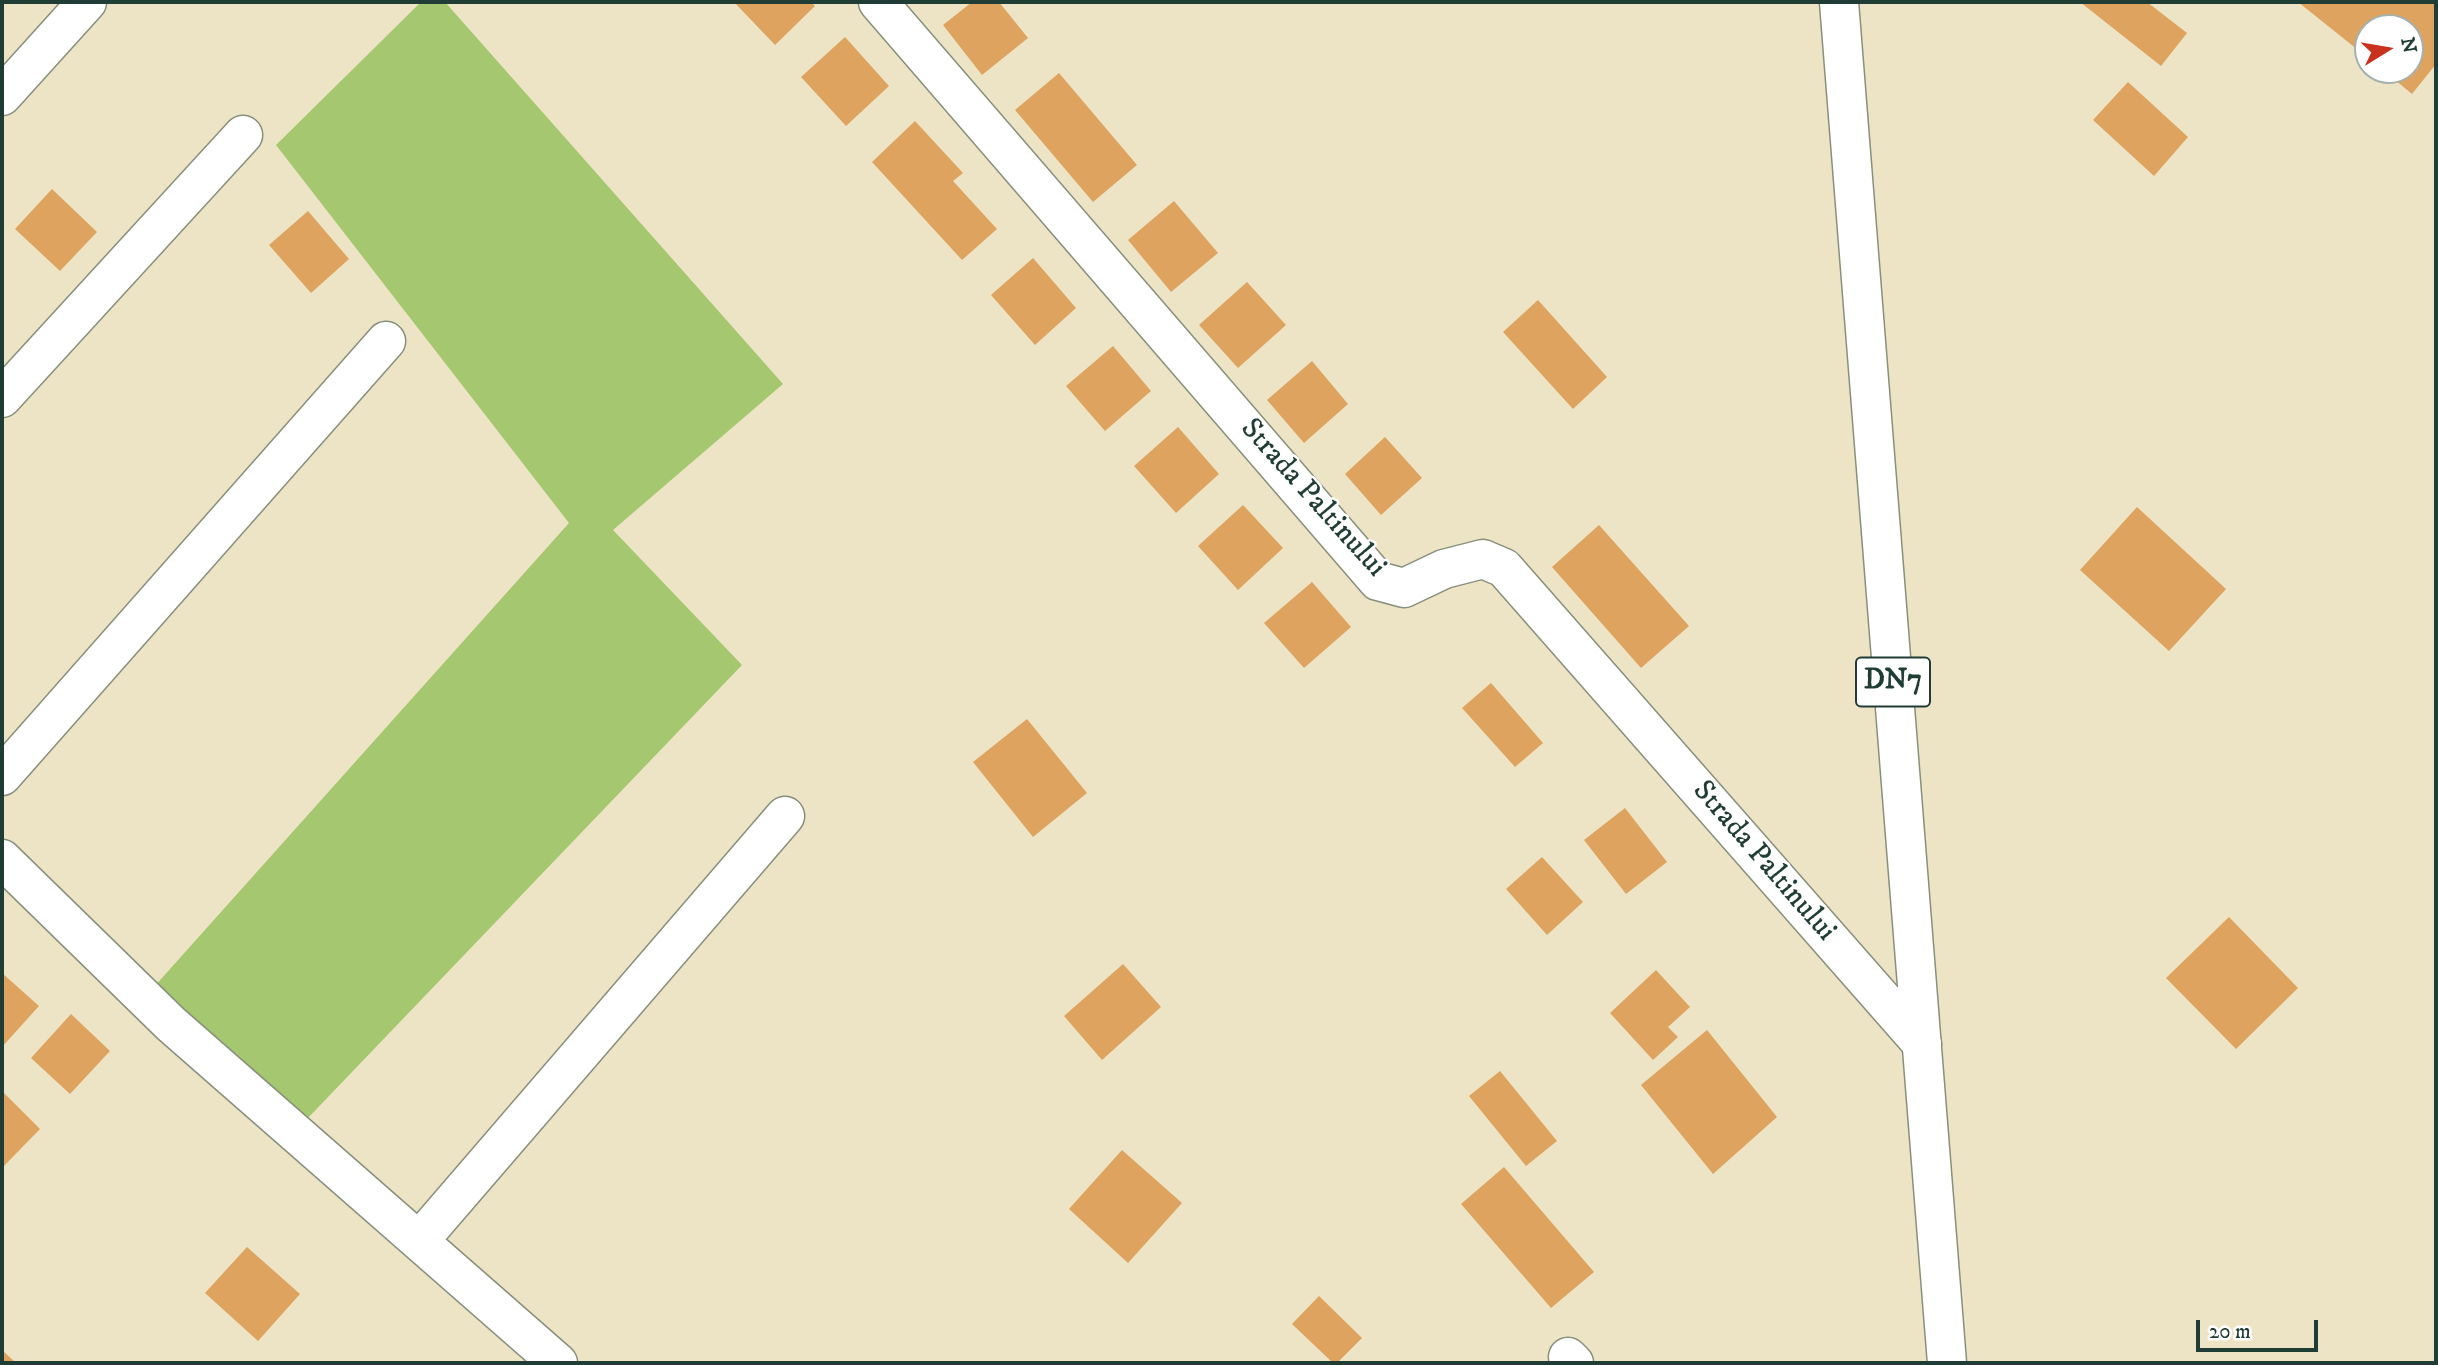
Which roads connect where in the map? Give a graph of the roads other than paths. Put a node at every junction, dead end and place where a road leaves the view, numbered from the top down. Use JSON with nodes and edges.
{"nodes":[{"id":1,"x":87,"y":2,"type":"edge"},
{"id":2,"x":878,"y":2,"type":"edge"},
{"id":3,"x":1839,"y":2,"type":"edge"},
{"id":4,"x":2,"y":96,"type":"edge"},
{"id":5,"x":243,"y":135,"type":"dead end"},
{"id":6,"x":387,"y":341,"type":"dead end"},
{"id":7,"x":2,"y":398,"type":"edge"},
{"id":8,"x":2,"y":776,"type":"edge"},
{"id":9,"x":785,"y":816,"type":"dead end"},
{"id":10,"x":2,"y":859,"type":"edge"},
{"id":11,"x":1922,"y":1044,"type":"junction"},
{"id":12,"x":419,"y":1241,"type":"junction"},
{"id":13,"x":558,"y":1363,"type":"edge"},
{"id":14,"x":1947,"y":1363,"type":"edge"}],
"edges":[{"from":1,"to":4,"type":"street"},
{"from":2,"to":11,"type":"street","name":"Strada Paltinului"},
{"from":3,"to":11,"type":"street","number":"DN7"},
{"from":5,"to":7,"type":"street"},
{"from":6,"to":8,"type":"street"},
{"from":9,"to":12,"type":"street"},
{"from":10,"to":12,"type":"street"},
{"from":11,"to":14,"type":"street","number":"DN7"},
{"from":12,"to":13,"type":"street"}]}
